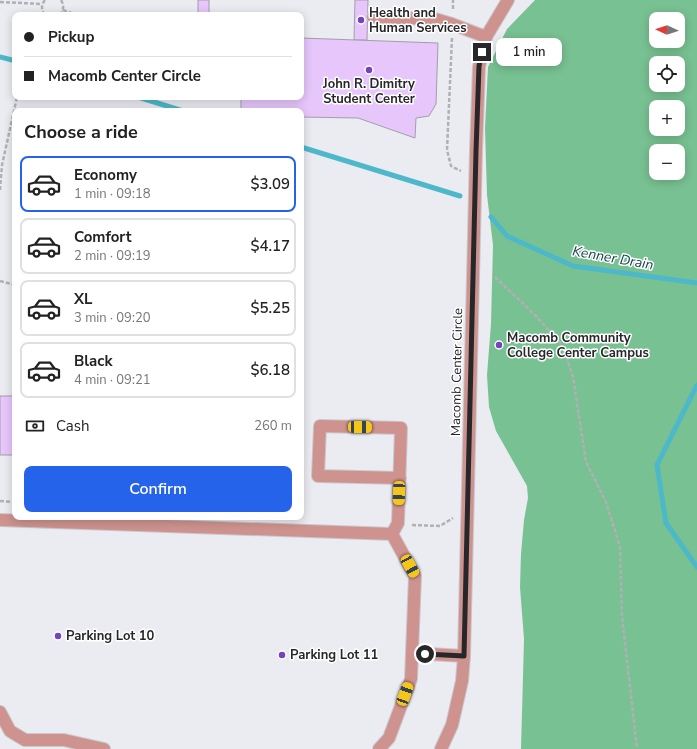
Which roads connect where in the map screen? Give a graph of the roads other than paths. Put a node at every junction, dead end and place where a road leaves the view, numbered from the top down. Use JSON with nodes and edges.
{"nodes":[{"id":1,"x":508,"y":0,"type":"edge"},
{"id":2,"x":373,"y":17,"type":"dead end"},
{"id":3,"x":486,"y":36,"type":"junction"},
{"id":4,"x":400,"y":478,"type":"junction"},
{"id":5,"x":0,"y":520,"type":"edge"},
{"id":6,"x":395,"y":528,"type":"junction"},
{"id":7,"x":412,"y":654,"type":"junction"},
{"id":8,"x":464,"y":656,"type":"junction"},
{"id":9,"x":0,"y":712,"type":"edge"},
{"id":10,"x":104,"y":749,"type":"edge"},
{"id":11,"x":379,"y":749,"type":"edge"},
{"id":12,"x":441,"y":749,"type":"edge"}],
"edges":[{"from":1,"to":3,"type":"street","name":"Macomb Center Circle"},
{"from":2,"to":3,"type":"street"},
{"from":3,"to":8,"type":"street","name":"Macomb Center Circle"},
{"from":4,"to":4,"type":"street"},
{"from":4,"to":6,"type":"street"},
{"from":5,"to":6,"type":"street"},
{"from":6,"to":7,"type":"street"},
{"from":7,"to":8,"type":"street"},
{"from":7,"to":11,"type":"street"},
{"from":8,"to":12,"type":"street","name":"Macomb Center Circle"},
{"from":9,"to":10,"type":"street"}]}
